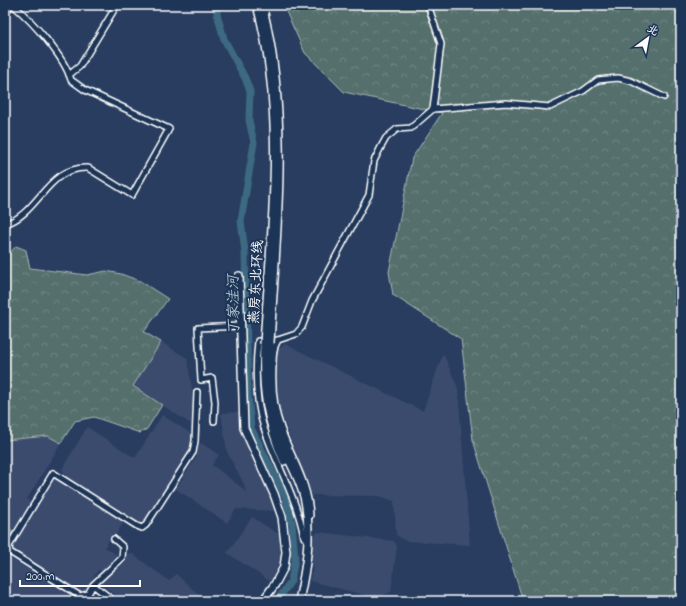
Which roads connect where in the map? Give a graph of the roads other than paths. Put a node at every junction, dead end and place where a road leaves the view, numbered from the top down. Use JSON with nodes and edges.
{"nodes":[{"id":1,"x":12,"y":5,"type":"edge"},
{"id":2,"x":117,"y":5,"type":"edge"},
{"id":3,"x":257,"y":5,"type":"edge"},
{"id":4,"x":262,"y":5,"type":"edge"},
{"id":5,"x":428,"y":5,"type":"edge"},
{"id":6,"x":5,"y":13,"type":"edge"},
{"id":7,"x":69,"y":75,"type":"junction"},
{"id":8,"x":664,"y":97,"type":"dead end"},
{"id":9,"x":433,"y":109,"type":"junction"},
{"id":10,"x":5,"y":224,"type":"edge"},
{"id":11,"x":239,"y":276,"type":"dead end"},
{"id":12,"x":240,"y":326,"type":"junction"},
{"id":13,"x":278,"y":340,"type":"junction"},
{"id":14,"x":267,"y":343,"type":"junction"},
{"id":15,"x":197,"y":392,"type":"dead end"},
{"id":16,"x":214,"y":421,"type":"dead end"},
{"id":17,"x":306,"y":535,"type":"junction"},
{"id":18,"x":114,"y":539,"type":"dead end"},
{"id":19,"x":93,"y":585,"type":"junction"},
{"id":20,"x":114,"y":601,"type":"edge"},
{"id":21,"x":263,"y":601,"type":"edge"},
{"id":22,"x":299,"y":601,"type":"edge"}],
"edges":[{"from":1,"to":6,"type":"street"},
{"from":1,"to":7,"type":"street"},
{"from":2,"to":7,"type":"street"},
{"from":3,"to":14,"type":"main road","name":"燕房东北环线","bridge":true},
{"from":4,"to":14,"type":"main road","name":"燕房东北环线","bridge":true},
{"from":5,"to":9,"type":"street"},
{"from":7,"to":10,"type":"street"},
{"from":8,"to":9,"type":"street"},
{"from":9,"to":13,"type":"street"},
{"from":11,"to":12,"type":"main road"},
{"from":12,"to":16,"type":"street"},
{"from":12,"to":21,"type":"main road"},
{"from":13,"to":17,"type":"street"},
{"from":13,"to":17,"type":"street"},
{"from":14,"to":17,"type":"main road","name":"燕房东北环线"},
{"from":15,"to":19,"type":"street"},
{"from":17,"to":22,"type":"main road","name":"燕房东北环线"},
{"from":18,"to":19,"type":"street"},
{"from":19,"to":20,"type":"street"}]}
